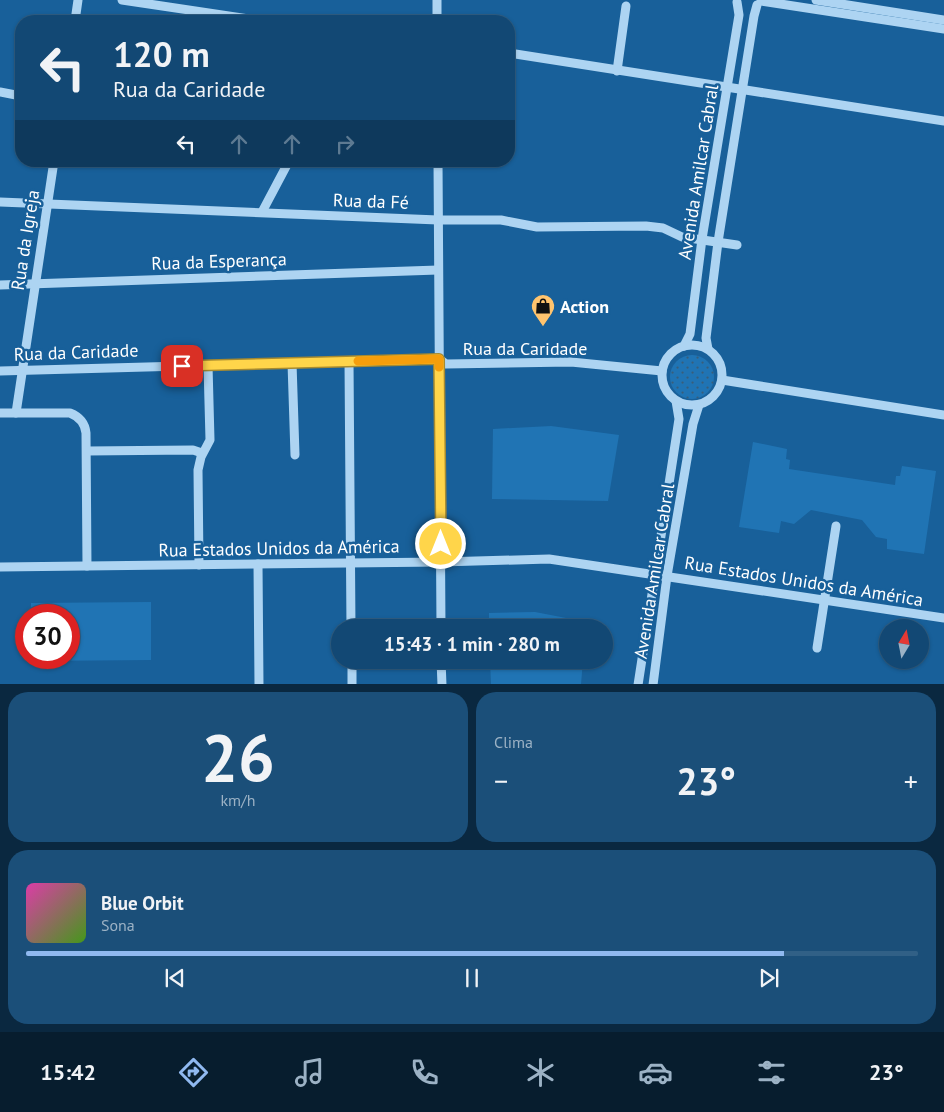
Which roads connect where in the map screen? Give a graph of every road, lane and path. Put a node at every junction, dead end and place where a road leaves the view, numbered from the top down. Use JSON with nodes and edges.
{"nodes":[{"id":1,"x":78,"y":0,"type":"edge"},
{"id":2,"x":122,"y":0,"type":"edge"},
{"id":3,"x":436,"y":0,"type":"edge"},
{"id":4,"x":816,"y":0,"type":"edge"},
{"id":5,"x":737,"y":1,"type":"edge"},
{"id":6,"x":760,"y":2,"type":"edge"},
{"id":7,"x":626,"y":6,"type":"dead end"},
{"id":8,"x":76,"y":15,"type":"edge"},
{"id":9,"x":223,"y":15,"type":"edge"},
{"id":10,"x":437,"y":15,"type":"edge"},
{"id":11,"x":944,"y":20,"type":"edge"},
{"id":12,"x":944,"y":28,"type":"edge"},
{"id":13,"x":515,"y":54,"type":"edge"},
{"id":14,"x":617,"y":71,"type":"junction"},
{"id":15,"x":727,"y":88,"type":"junction"},
{"id":16,"x":741,"y":90,"type":"junction"},
{"id":17,"x":0,"y":92,"type":"edge"},
{"id":18,"x":15,"y":95,"type":"edge"},
{"id":19,"x":944,"y":121,"type":"edge"},
{"id":20,"x":53,"y":167,"type":"edge"},
{"id":21,"x":286,"y":167,"type":"edge"},
{"id":22,"x":438,"y":167,"type":"edge"},
{"id":23,"x":0,"y":202,"type":"edge"},
{"id":24,"x":47,"y":204,"type":"junction"},
{"id":25,"x":262,"y":212,"type":"junction"},
{"id":26,"x":438,"y":220,"type":"junction"},
{"id":27,"x":702,"y":239,"type":"junction"},
{"id":28,"x":718,"y":242,"type":"junction"},
{"id":29,"x":738,"y":245,"type":"dead end"},
{"id":30,"x":438,"y":270,"type":"junction"},
{"id":31,"x":35,"y":283,"type":"junction"},
{"id":32,"x":0,"y":284,"type":"edge"},
{"id":33,"x":684,"y":346,"type":"junction"},
{"id":34,"x":708,"y":349,"type":"junction"},
{"id":35,"x":439,"y":359,"type":"junction"},
{"id":36,"x":349,"y":361,"type":"junction"},
{"id":37,"x":292,"y":363,"type":"junction"},
{"id":38,"x":208,"y":365,"type":"junction"},
{"id":39,"x":22,"y":370,"type":"junction"},
{"id":40,"x":662,"y":370,"type":"junction"},
{"id":41,"x":0,"y":371,"type":"edge"},
{"id":42,"x":722,"y":380,"type":"junction"},
{"id":43,"x":676,"y":401,"type":"junction"},
{"id":44,"x":699,"y":405,"type":"junction"},
{"id":45,"x":0,"y":413,"type":"edge"},
{"id":46,"x":16,"y":413,"type":"junction"},
{"id":47,"x":944,"y":415,"type":"edge"},
{"id":48,"x":87,"y":451,"type":"junction"},
{"id":49,"x":202,"y":453,"type":"junction"},
{"id":50,"x":295,"y":455,"type":"dead end"},
{"id":51,"x":836,"y":526,"type":"dead end"},
{"id":52,"x":441,"y":562,"type":"junction"},
{"id":53,"x":351,"y":563,"type":"junction"},
{"id":54,"x":258,"y":564,"type":"junction"},
{"id":55,"x":199,"y":565,"type":"junction"},
{"id":56,"x":88,"y":566,"type":"junction"},
{"id":57,"x":0,"y":567,"type":"edge"},
{"id":58,"x":655,"y":574,"type":"junction"},
{"id":59,"x":667,"y":576,"type":"junction"},
{"id":60,"x":825,"y":600,"type":"junction"},
{"id":61,"x":944,"y":618,"type":"edge"},
{"id":62,"x":351,"y":619,"type":"edge"},
{"id":63,"x":441,"y":619,"type":"edge"},
{"id":64,"x":817,"y":648,"type":"dead end"},
{"id":65,"x":352,"y":669,"type":"edge"},
{"id":66,"x":441,"y":669,"type":"edge"},
{"id":67,"x":259,"y":684,"type":"edge"},
{"id":68,"x":352,"y":684,"type":"edge"},
{"id":69,"x":442,"y":684,"type":"edge"},
{"id":70,"x":638,"y":684,"type":"edge"},
{"id":71,"x":653,"y":684,"type":"edge"}],
"edges":[{"from":1,"to":8,"type":"street"},
{"from":2,"to":9,"type":"street"},
{"from":3,"to":10,"type":"street"},
{"from":4,"to":11,"type":"street"},
{"from":5,"to":6,"type":"street"},
{"from":5,"to":15,"type":"street","name":"Avenida Amilcar Cabral"},
{"from":6,"to":12,"type":"street"},
{"from":6,"to":16,"type":"street","name":"Avenida Amilcar Cabral"},
{"from":7,"to":14,"type":"street"},
{"from":13,"to":14,"type":"street"},
{"from":14,"to":15,"type":"street"},
{"from":15,"to":16,"type":"street"},
{"from":15,"to":27,"type":"street","name":"Avenida Amilcar Cabral"},
{"from":16,"to":19,"type":"street"},
{"from":16,"to":28,"type":"street","name":"Avenida Amilcar Cabral"},
{"from":17,"to":18,"type":"street"},
{"from":20,"to":24,"type":"street","name":"Rua da Igreja"},
{"from":21,"to":25,"type":"street"},
{"from":22,"to":26,"type":"street"},
{"from":23,"to":24,"type":"street","name":"Rua da Fé"},
{"from":24,"to":25,"type":"street","name":"Rua da Fé"},
{"from":24,"to":31,"type":"street","name":"Rua da Igreja"},
{"from":25,"to":26,"type":"street","name":"Rua da Fé"},
{"from":26,"to":27,"type":"street","name":"Rua da Fé"},
{"from":26,"to":30,"type":"street"},
{"from":27,"to":28,"type":"street","name":"Rua da Fé"},
{"from":27,"to":33,"type":"street","name":"Avenida Amilcar Cabral"},
{"from":28,"to":29,"type":"street","name":"Rua da Fé"},
{"from":28,"to":34,"type":"street","name":"Avenida Amilcar Cabral"},
{"from":30,"to":31,"type":"street","name":"Rua da Esperança"},
{"from":30,"to":35,"type":"street"},
{"from":31,"to":32,"type":"street","name":"Rua da Esperança"},
{"from":31,"to":39,"type":"street","name":"Rua da Igreja"},
{"from":33,"to":34,"type":"street"},
{"from":33,"to":40,"type":"street"},
{"from":34,"to":42,"type":"street"},
{"from":35,"to":36,"type":"street","name":"Rua da Caridade"},
{"from":35,"to":40,"type":"street","name":"Rua da Caridade"},
{"from":35,"to":52,"type":"street"},
{"from":36,"to":37,"type":"street","name":"Rua da Caridade"},
{"from":36,"to":53,"type":"street"},
{"from":37,"to":38,"type":"street","name":"Rua da Caridade"},
{"from":37,"to":50,"type":"street"},
{"from":38,"to":39,"type":"street","name":"Rua da Caridade"},
{"from":38,"to":49,"type":"street"},
{"from":39,"to":41,"type":"street","name":"Rua da Caridade"},
{"from":39,"to":46,"type":"street","name":"Rua da Igreja"},
{"from":40,"to":43,"type":"street"},
{"from":42,"to":44,"type":"street"},
{"from":42,"to":47,"type":"street"},
{"from":43,"to":44,"type":"street"},
{"from":43,"to":58,"type":"street","name":"Avenida Amilcar Cabral"},
{"from":44,"to":59,"type":"street","name":"Avenida Amilcar Cabral"},
{"from":45,"to":46,"type":"street"},
{"from":46,"to":48,"type":"street"},
{"from":48,"to":49,"type":"street"},
{"from":48,"to":56,"type":"street"},
{"from":49,"to":55,"type":"street"},
{"from":51,"to":60,"type":"street"},
{"from":52,"to":53,"type":"street","name":"Rua Estados Unidos da América"},
{"from":52,"to":58,"type":"street","name":"Rua Estados Unidos da América"},
{"from":52,"to":63,"type":"street"},
{"from":53,"to":54,"type":"street","name":"Rua Estados Unidos da América"},
{"from":53,"to":62,"type":"street"},
{"from":54,"to":55,"type":"street","name":"Rua Estados Unidos da América"},
{"from":54,"to":67,"type":"street"},
{"from":55,"to":56,"type":"street","name":"Rua Estados Unidos da América"},
{"from":56,"to":57,"type":"street","name":"Rua Estados Unidos da América"},
{"from":58,"to":59,"type":"street","name":"Rua Estados Unidos da América"},
{"from":58,"to":70,"type":"street","name":"Avenida Amilcar Cabral"},
{"from":59,"to":60,"type":"street","name":"Rua Estados Unidos da América"},
{"from":59,"to":71,"type":"street","name":"Avenida Amilcar Cabral"},
{"from":60,"to":61,"type":"street","name":"Rua Estados Unidos da América"},
{"from":60,"to":64,"type":"street"},
{"from":65,"to":68,"type":"street"},
{"from":66,"to":69,"type":"street"}]}
